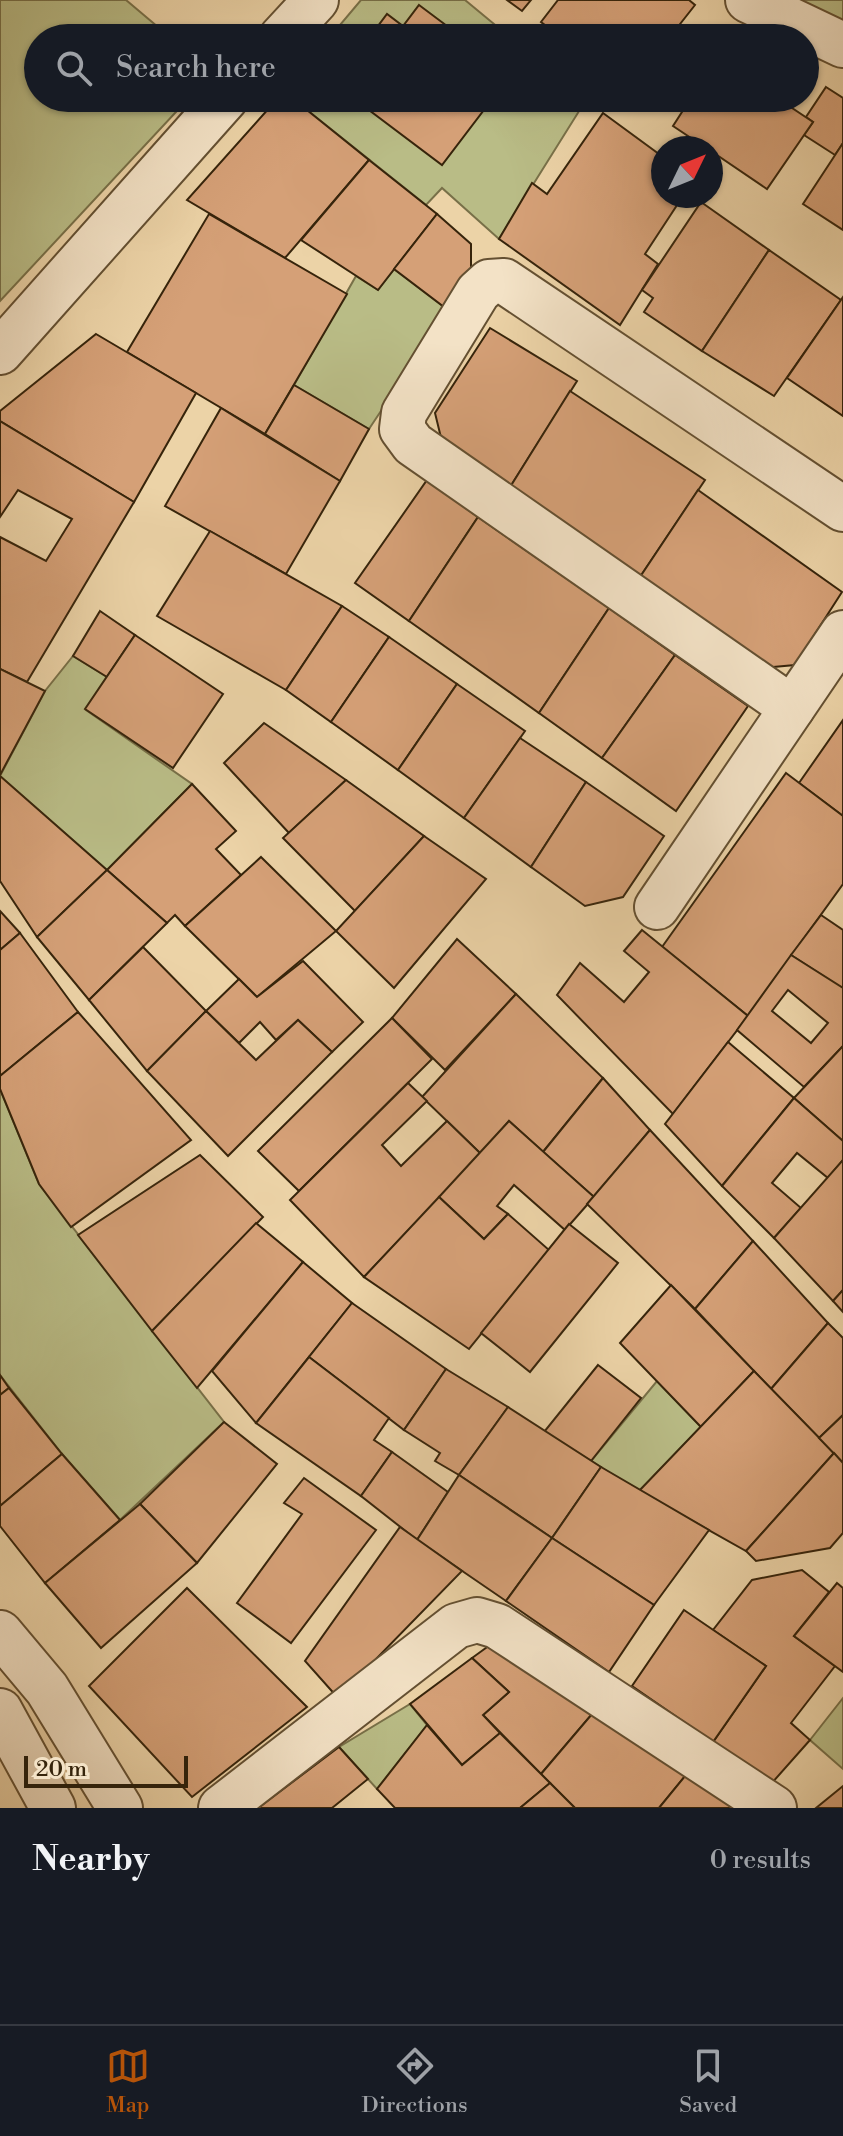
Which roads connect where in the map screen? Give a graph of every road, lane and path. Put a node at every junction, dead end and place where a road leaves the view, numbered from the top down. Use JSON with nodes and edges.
{"nodes":[{"id":1,"x":316,"y":0,"type":"edge"},
{"id":2,"x":748,"y":0,"type":"edge"},
{"id":3,"x":294,"y":24,"type":"edge"},
{"id":4,"x":799,"y":24,"type":"edge"},
{"id":5,"x":819,"y":34,"type":"edge"},
{"id":6,"x":843,"y":45,"type":"edge"},
{"id":7,"x":214,"y":112,"type":"edge"},
{"id":8,"x":0,"y":352,"type":"edge"},
{"id":9,"x":843,"y":509,"type":"edge"},
{"id":10,"x":843,"y":633,"type":"edge"},
{"id":11,"x":792,"y":708,"type":"junction"},
{"id":12,"x":657,"y":907,"type":"dead end"},
{"id":13,"x":0,"y":1633,"type":"edge"},
{"id":14,"x":0,"y":1711,"type":"edge"},
{"id":15,"x":53,"y":1808,"type":"edge"},
{"id":16,"x":120,"y":1808,"type":"edge"},
{"id":17,"x":221,"y":1808,"type":"edge"},
{"id":18,"x":774,"y":1808,"type":"edge"}],
"edges":[{"from":1,"to":3,"type":"street"},
{"from":2,"to":4,"type":"street"},
{"from":5,"to":6,"type":"street"},
{"from":7,"to":8,"type":"street"},
{"from":9,"to":11,"type":"street"},
{"from":10,"to":11,"type":"street"},
{"from":11,"to":12,"type":"street"},
{"from":13,"to":16,"type":"street"},
{"from":14,"to":15,"type":"street"},
{"from":17,"to":18,"type":"street"}]}
